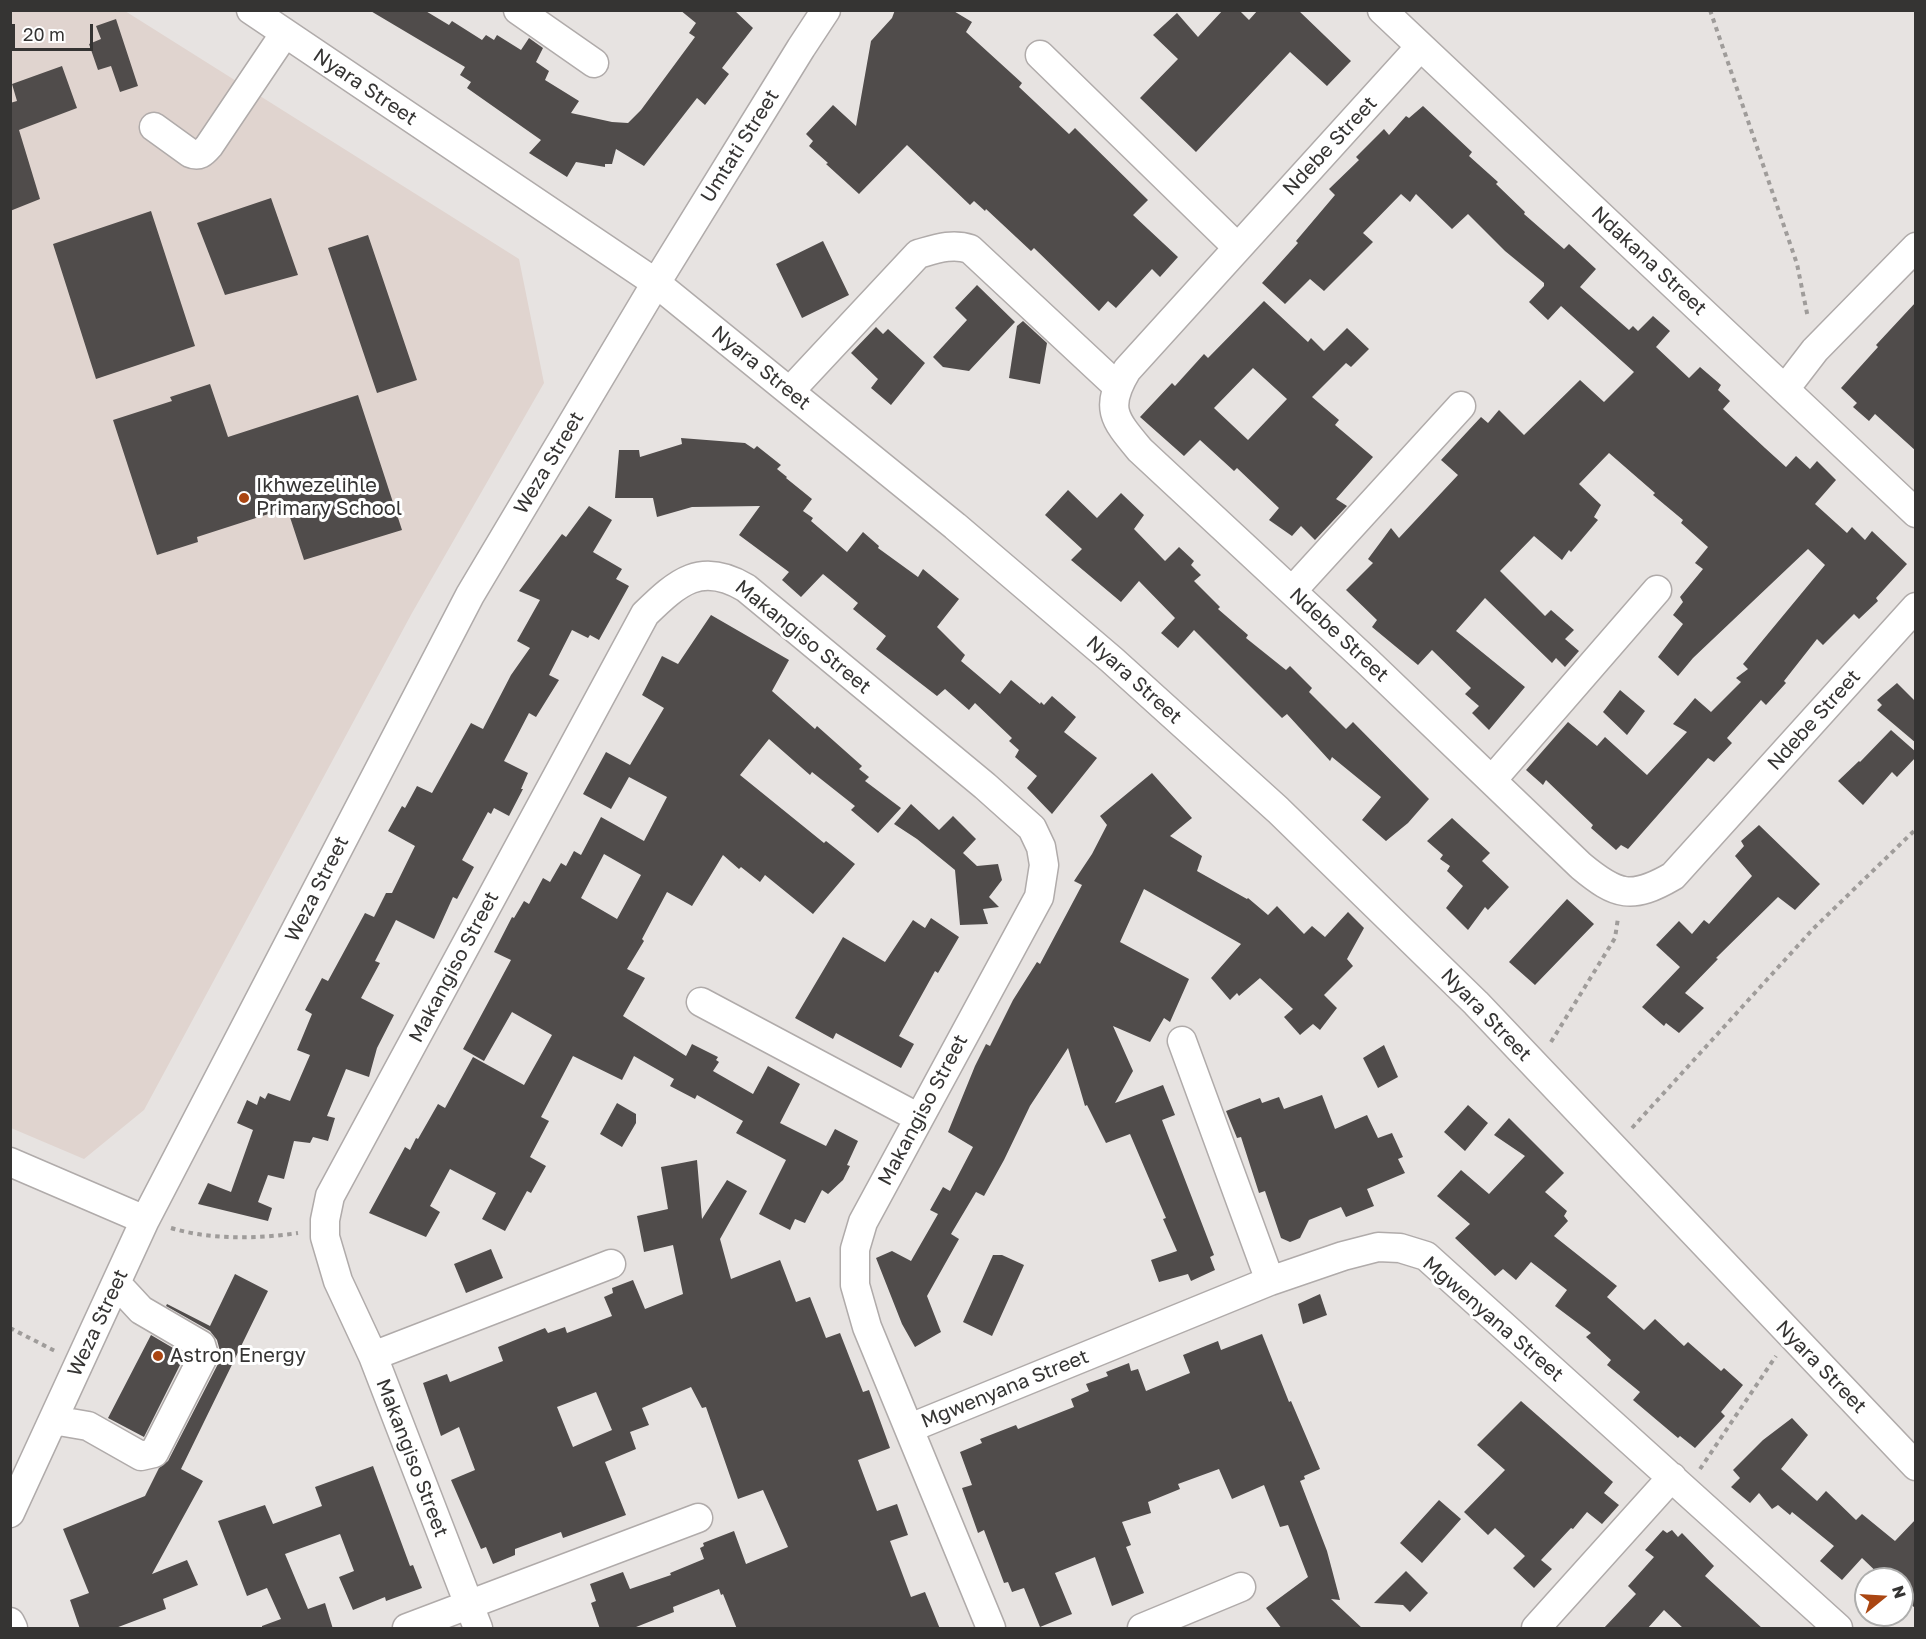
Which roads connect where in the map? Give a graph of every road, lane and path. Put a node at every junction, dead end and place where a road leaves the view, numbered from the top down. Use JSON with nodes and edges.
{"nodes":[{"id":1,"x":251,"y":10,"type":"edge"},
{"id":2,"x":518,"y":10,"type":"edge"},
{"id":3,"x":826,"y":10,"type":"edge"},
{"id":4,"x":1382,"y":10,"type":"edge"},
{"id":5,"x":1710,"y":10,"type":"edge"},
{"id":6,"x":285,"y":33,"type":"junction"},
{"id":7,"x":1420,"y":47,"type":"junction"},
{"id":8,"x":1040,"y":56,"type":"dead end"},
{"id":9,"x":594,"y":63,"type":"dead end"},
{"id":10,"x":154,"y":127,"type":"dead end"},
{"id":11,"x":1237,"y":247,"type":"junction"},
{"id":12,"x":1916,"y":247,"type":"edge"},
{"id":13,"x":656,"y":283,"type":"junction"},
{"id":14,"x":1815,"y":350,"type":"junction"},
{"id":15,"x":1117,"y":386,"type":"junction"},
{"id":16,"x":1785,"y":389,"type":"junction"},
{"id":17,"x":790,"y":391,"type":"junction"},
{"id":18,"x":1461,"y":406,"type":"dead end"},
{"id":19,"x":1916,"y":513,"type":"edge"},
{"id":20,"x":1657,"y":590,"type":"dead end"},
{"id":21,"x":1292,"y":591,"type":"junction"},
{"id":22,"x":1916,"y":607,"type":"edge"},
{"id":23,"x":1492,"y":780,"type":"junction"},
{"id":24,"x":1916,"y":829,"type":"edge"},
{"id":25,"x":1621,"y":891,"type":"junction"},
{"id":26,"x":701,"y":1002,"type":"dead end"},
{"id":27,"x":1182,"y":1041,"type":"dead end"},
{"id":28,"x":1536,"y":1066,"type":"junction"},
{"id":29,"x":919,"y":1118,"type":"junction"},
{"id":30,"x":1613,"y":1148,"type":"junction"},
{"id":31,"x":10,"y":1162,"type":"edge"},
{"id":32,"x":145,"y":1220,"type":"junction"},
{"id":33,"x":324,"y":1229,"type":"junction"},
{"id":34,"x":611,"y":1264,"type":"dead end"},
{"id":35,"x":1270,"y":1281,"type":"junction"},
{"id":36,"x":116,"y":1283,"type":"junction"},
{"id":37,"x":10,"y":1328,"type":"edge"},
{"id":38,"x":1790,"y":1335,"type":"junction"},
{"id":39,"x":373,"y":1356,"type":"junction"},
{"id":40,"x":79,"y":1364,"type":"junction"},
{"id":41,"x":53,"y":1420,"type":"junction"},
{"id":42,"x":910,"y":1428,"type":"junction"},
{"id":43,"x":1916,"y":1466,"type":"edge"},
{"id":44,"x":1679,"y":1484,"type":"junction"},
{"id":45,"x":10,"y":1513,"type":"edge"},
{"id":46,"x":698,"y":1518,"type":"dead end"},
{"id":47,"x":1241,"y":1587,"type":"dead end"},
{"id":48,"x":474,"y":1617,"type":"edge"},
{"id":49,"x":10,"y":1622,"type":"edge"},
{"id":50,"x":13,"y":1629,"type":"edge"},
{"id":51,"x":407,"y":1629,"type":"edge"},
{"id":52,"x":991,"y":1629,"type":"edge"},
{"id":53,"x":1142,"y":1629,"type":"edge"},
{"id":54,"x":1536,"y":1629,"type":"edge"},
{"id":55,"x":1838,"y":1629,"type":"edge"}],
"edges":[{"from":1,"to":6,"type":"street","name":"Nyara Street"},
{"from":2,"to":9,"type":"street"},
{"from":3,"to":13,"type":"street","name":"Umtati Street"},
{"from":4,"to":7,"type":"street","name":"Ndakana Street"},
{"from":5,"to":14,"type":"path"},
{"from":6,"to":10,"type":"street"},
{"from":6,"to":13,"type":"street","name":"Nyara Street"},
{"from":7,"to":11,"type":"street","name":"Ndebe Street"},
{"from":7,"to":16,"type":"street","name":"Ndakana Street"},
{"from":8,"to":11,"type":"street"},
{"from":11,"to":15,"type":"street","name":"Ndebe Street"},
{"from":12,"to":14,"type":"street"},
{"from":13,"to":17,"type":"street","name":"Nyara Street"},
{"from":13,"to":32,"type":"street","name":"Weza Street"},
{"from":14,"to":16,"type":"street"},
{"from":15,"to":17,"type":"street"},
{"from":15,"to":21,"type":"street","name":"Ndebe Street"},
{"from":16,"to":19,"type":"street","name":"Ndakana Street"},
{"from":17,"to":28,"type":"street","name":"Nyara Street"},
{"from":18,"to":21,"type":"street"},
{"from":20,"to":23,"type":"street"},
{"from":21,"to":23,"type":"street","name":"Ndebe Street"},
{"from":22,"to":25,"type":"street","name":"Ndebe Street"},
{"from":23,"to":25,"type":"street","name":"Ndebe Street"},
{"from":24,"to":30,"type":"path"},
{"from":25,"to":28,"type":"path"},
{"from":26,"to":29,"type":"street"},
{"from":27,"to":35,"type":"street"},
{"from":28,"to":30,"type":"street","name":"Nyara Street"},
{"from":29,"to":33,"type":"street","name":"Makangiso Street"},
{"from":29,"to":42,"type":"street","name":"Makangiso Street"},
{"from":30,"to":38,"type":"street","name":"Nyara Street"},
{"from":31,"to":32,"type":"street"},
{"from":32,"to":33,"type":"path"},
{"from":32,"to":36,"type":"street","name":"Weza Street"},
{"from":33,"to":39,"type":"street","name":"Makangiso Street"},
{"from":34,"to":39,"type":"street"},
{"from":35,"to":42,"type":"street","name":"Mgwenyana Street"},
{"from":35,"to":44,"type":"street","name":"Mgwenyana Street"},
{"from":36,"to":40,"type":"street","name":"Weza Street"},
{"from":36,"to":41,"type":"street"},
{"from":37,"to":40,"type":"path"},
{"from":38,"to":43,"type":"street","name":"Nyara Street"},
{"from":38,"to":44,"type":"path"},
{"from":39,"to":48,"type":"street","name":"Makangiso Street"},
{"from":40,"to":41,"type":"street","name":"Weza Street"},
{"from":41,"to":45,"type":"street","name":"Weza Street"},
{"from":42,"to":52,"type":"street","name":"Makangiso Street"},
{"from":44,"to":54,"type":"street"},
{"from":44,"to":55,"type":"street","name":"Mgwenyana Street"},
{"from":46,"to":48,"type":"street"},
{"from":47,"to":53,"type":"street"},
{"from":48,"to":51,"type":"street"},
{"from":49,"to":50,"type":"street"}]}
